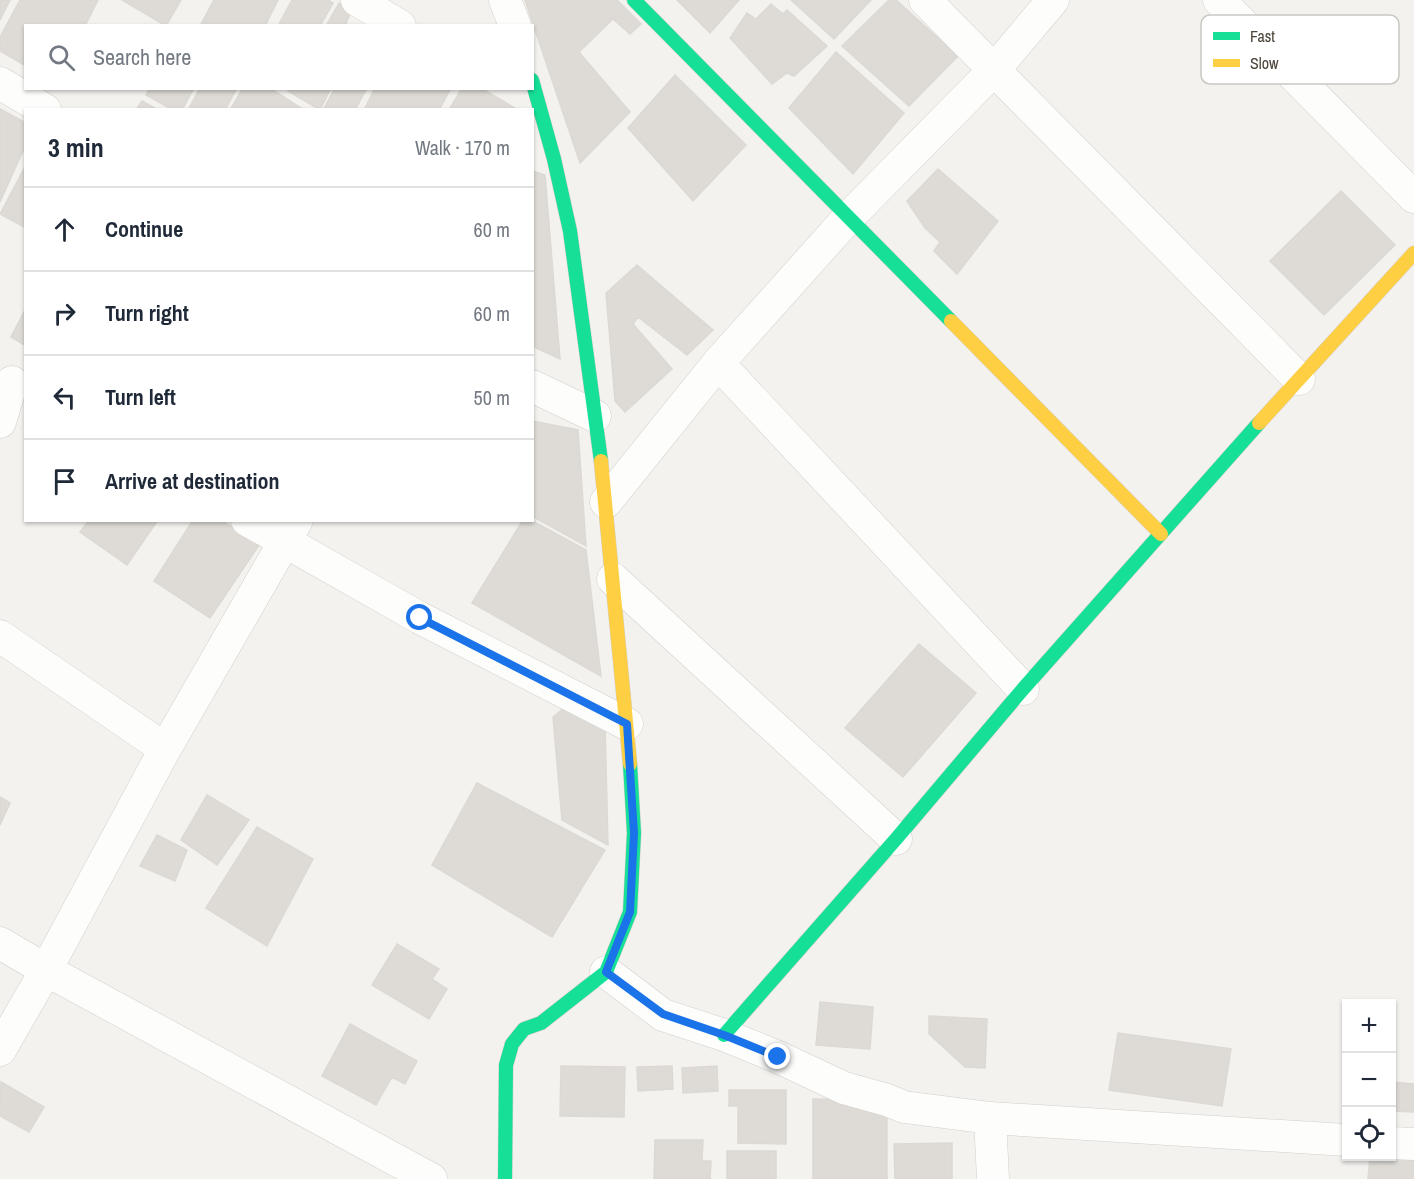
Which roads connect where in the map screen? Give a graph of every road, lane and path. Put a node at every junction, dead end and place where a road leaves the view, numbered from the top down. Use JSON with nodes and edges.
{"nodes":[{"id":1,"x":357,"y":0,"type":"edge"},
{"id":2,"x":505,"y":0,"type":"edge"},
{"id":3,"x":634,"y":0,"type":"edge"},
{"id":4,"x":925,"y":0,"type":"edge"},
{"id":5,"x":1053,"y":0,"type":"edge"},
{"id":6,"x":1219,"y":0,"type":"edge"},
{"id":7,"x":1234,"y":15,"type":"edge"},
{"id":8,"x":397,"y":24,"type":"edge"},
{"id":9,"x":514,"y":24,"type":"edge"},
{"id":10,"x":994,"y":70,"type":"junction"},
{"id":11,"x":0,"y":83,"type":"edge"},
{"id":12,"x":1302,"y":84,"type":"edge"},
{"id":13,"x":533,"y":90,"type":"edge"},
{"id":14,"x":42,"y":108,"type":"edge"},
{"id":15,"x":537,"y":121,"type":"edge"},
{"id":16,"x":1414,"y":197,"type":"edge"},
{"id":17,"x":848,"y":219,"type":"junction"},
{"id":18,"x":1414,"y":253,"type":"edge"},
{"id":19,"x":718,"y":363,"type":"junction"},
{"id":20,"x":1299,"y":379,"type":"junction"},
{"id":21,"x":13,"y":382,"type":"edge"},
{"id":22,"x":534,"y":387,"type":"edge"},
{"id":23,"x":595,"y":416,"type":"junction"},
{"id":24,"x":0,"y":422,"type":"edge"},
{"id":25,"x":606,"y":502,"type":"junction"},
{"id":26,"x":254,"y":522,"type":"edge"},
{"id":27,"x":291,"y":532,"type":"edge"},
{"id":28,"x":1161,"y":534,"type":"junction"},
{"id":29,"x":613,"y":579,"type":"junction"},
{"id":30,"x":0,"y":636,"type":"edge"},
{"id":31,"x":1023,"y":688,"type":"junction"},
{"id":32,"x":627,"y":724,"type":"junction"},
{"id":33,"x":165,"y":749,"type":"junction"},
{"id":34,"x":896,"y":839,"type":"junction"},
{"id":35,"x":0,"y":943,"type":"edge"},
{"id":36,"x":46,"y":970,"type":"junction"},
{"id":37,"x":606,"y":972,"type":"junction"},
{"id":38,"x":724,"y":1035,"type":"junction"},
{"id":39,"x":0,"y":1050,"type":"edge"},
{"id":40,"x":990,"y":1118,"type":"junction"},
{"id":41,"x":1342,"y":1140,"type":"edge"},
{"id":42,"x":1396,"y":1143,"type":"edge"},
{"id":43,"x":1414,"y":1144,"type":"edge"},
{"id":44,"x":431,"y":1179,"type":"edge"},
{"id":45,"x":505,"y":1179,"type":"edge"},
{"id":46,"x":993,"y":1179,"type":"edge"}],
"edges":[{"from":1,"to":8,"type":"street"},
{"from":2,"to":9,"type":"street"},
{"from":3,"to":17,"type":"street"},
{"from":4,"to":10,"type":"street"},
{"from":5,"to":10,"type":"street"},
{"from":6,"to":7,"type":"street"},
{"from":10,"to":17,"type":"street"},
{"from":10,"to":20,"type":"street"},
{"from":11,"to":14,"type":"street"},
{"from":12,"to":16,"type":"street"},
{"from":13,"to":15,"type":"street"},
{"from":15,"to":23,"type":"street"},
{"from":17,"to":19,"type":"street"},
{"from":17,"to":28,"type":"street"},
{"from":18,"to":20,"type":"street"},
{"from":19,"to":25,"type":"street"},
{"from":19,"to":31,"type":"street"},
{"from":20,"to":28,"type":"street"},
{"from":21,"to":24,"type":"street"},
{"from":22,"to":23,"type":"street"},
{"from":23,"to":25,"type":"street"},
{"from":25,"to":29,"type":"street"},
{"from":26,"to":27,"type":"street"},
{"from":27,"to":32,"type":"street"},
{"from":27,"to":33,"type":"street"},
{"from":28,"to":31,"type":"street"},
{"from":29,"to":32,"type":"street"},
{"from":29,"to":34,"type":"street"},
{"from":30,"to":33,"type":"street"},
{"from":31,"to":34,"type":"street"},
{"from":32,"to":37,"type":"street"},
{"from":33,"to":36,"type":"street"},
{"from":34,"to":38,"type":"street"},
{"from":35,"to":36,"type":"street"},
{"from":36,"to":39,"type":"street"},
{"from":36,"to":44,"type":"street"},
{"from":37,"to":38,"type":"street"},
{"from":37,"to":45,"type":"street"},
{"from":38,"to":40,"type":"street"},
{"from":40,"to":41,"type":"street"},
{"from":40,"to":46,"type":"street"},
{"from":42,"to":43,"type":"street"}]}
